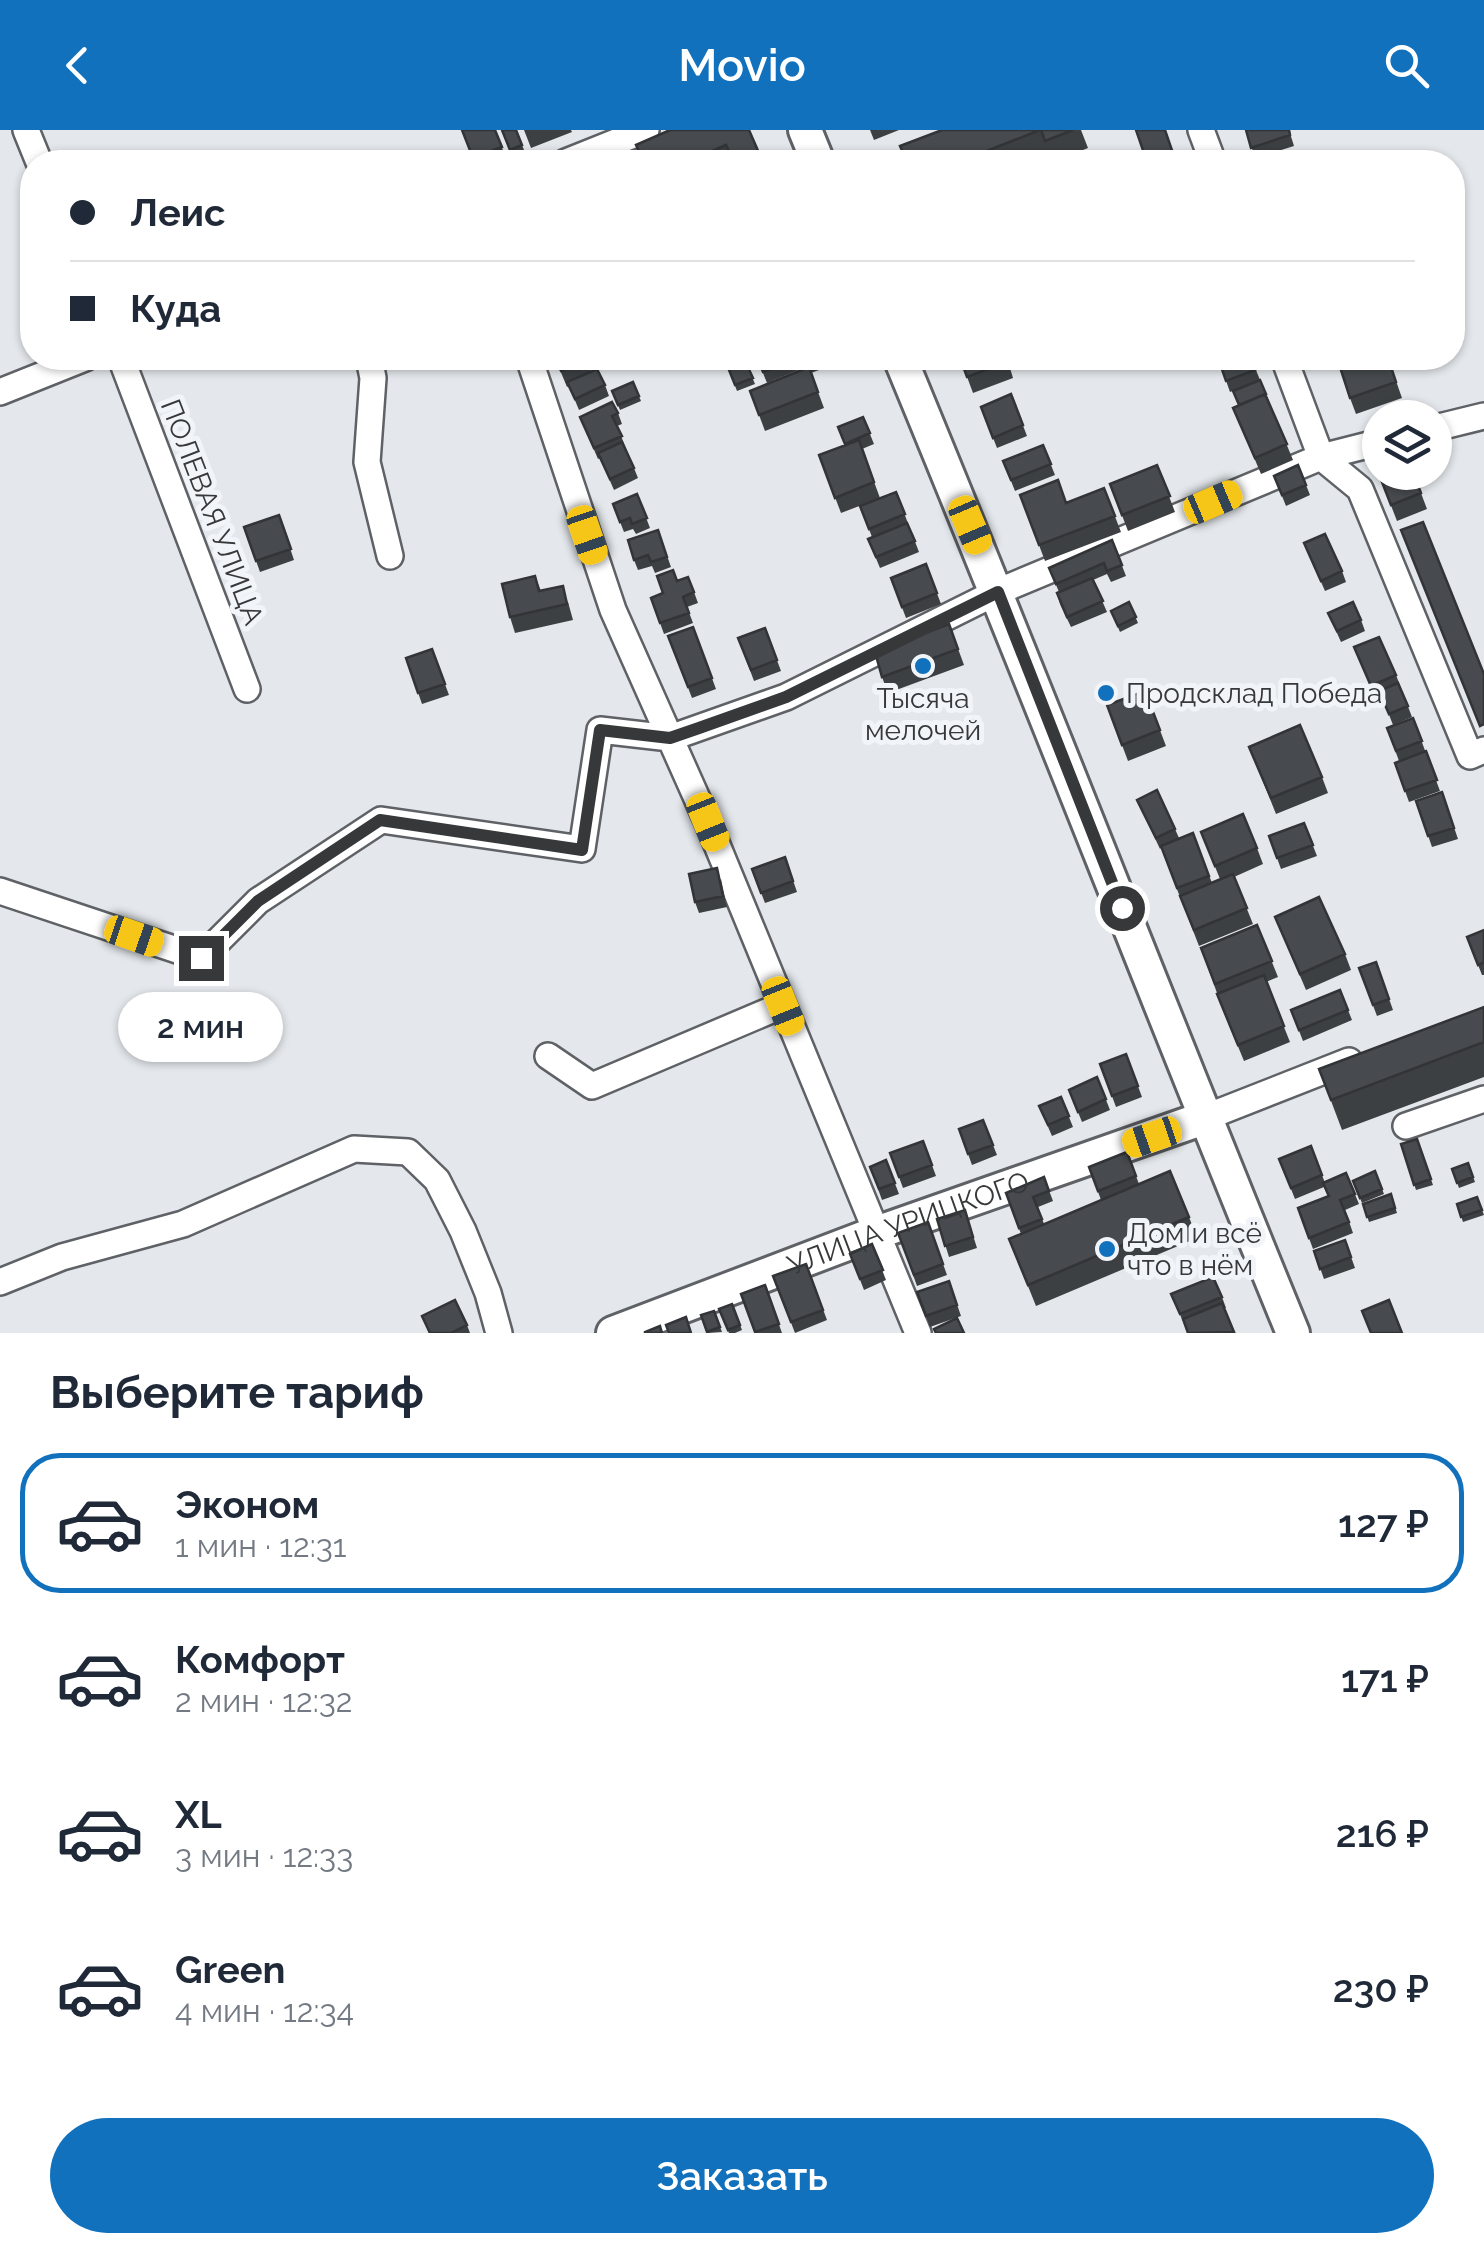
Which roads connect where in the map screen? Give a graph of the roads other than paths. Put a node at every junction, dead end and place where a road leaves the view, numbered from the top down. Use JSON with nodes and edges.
{"nodes":[{"id":1,"x":646,"y":130,"type":"edge"},
{"id":2,"x":596,"y":150,"type":"edge"},
{"id":3,"x":54,"y":370,"type":"edge"},
{"id":4,"x":126,"y":370,"type":"edge"},
{"id":5,"x":371,"y":370,"type":"edge"},
{"id":6,"x":532,"y":370,"type":"edge"},
{"id":7,"x":905,"y":370,"type":"edge"},
{"id":8,"x":1288,"y":370,"type":"edge"},
{"id":9,"x":0,"y":392,"type":"edge"},
{"id":10,"x":1484,"y":416,"type":"edge"},
{"id":11,"x":1452,"y":424,"type":"edge"},
{"id":12,"x":1362,"y":447,"type":"edge"},
{"id":13,"x":1321,"y":457,"type":"junction"},
{"id":14,"x":390,"y":556,"type":"dead end"},
{"id":15,"x":998,"y":592,"type":"junction"},
{"id":16,"x":246,"y":689,"type":"dead end"},
{"id":17,"x":670,"y":738,"type":"junction"},
{"id":18,"x":1477,"y":753,"type":"edge"},
{"id":19,"x":0,"y":891,"type":"edge"},
{"id":20,"x":783,"y":1006,"type":"junction"},
{"id":21,"x":1377,"y":1050,"type":"edge"},
{"id":22,"x":548,"y":1056,"type":"dead end"},
{"id":23,"x":1484,"y":1098,"type":"edge"},
{"id":24,"x":1204,"y":1118,"type":"junction"},
{"id":25,"x":1406,"y":1126,"type":"dead end"},
{"id":26,"x":876,"y":1233,"type":"junction"},
{"id":27,"x":0,"y":1282,"type":"edge"},
{"id":28,"x":499,"y":1333,"type":"edge"},
{"id":29,"x":613,"y":1333,"type":"edge"},
{"id":30,"x":918,"y":1333,"type":"edge"},
{"id":31,"x":1293,"y":1333,"type":"edge"}],
"edges":[{"from":1,"to":2,"type":"street"},
{"from":3,"to":9,"type":"street"},
{"from":4,"to":16,"type":"street","name":"ПОЛЕВАЯ УЛИЦА"},
{"from":5,"to":14,"type":"street"},
{"from":6,"to":17,"type":"street"},
{"from":7,"to":15,"type":"main road"},
{"from":8,"to":13,"type":"street"},
{"from":10,"to":11,"type":"street"},
{"from":12,"to":13,"type":"street"},
{"from":13,"to":15,"type":"street"},
{"from":13,"to":18,"type":"street"},
{"from":15,"to":17,"type":"street"},
{"from":15,"to":24,"type":"main road"},
{"from":17,"to":19,"type":"street"},
{"from":17,"to":20,"type":"street"},
{"from":20,"to":22,"type":"street"},
{"from":20,"to":26,"type":"street"},
{"from":21,"to":24,"type":"street"},
{"from":23,"to":25,"type":"street"},
{"from":24,"to":26,"type":"main road","name":"УЛИЦА УРИЦКОГО"},
{"from":24,"to":31,"type":"main road"},
{"from":26,"to":29,"type":"main road","name":"УЛИЦА УРИЦКОГО"},
{"from":26,"to":30,"type":"street"},
{"from":27,"to":28,"type":"street"}]}
